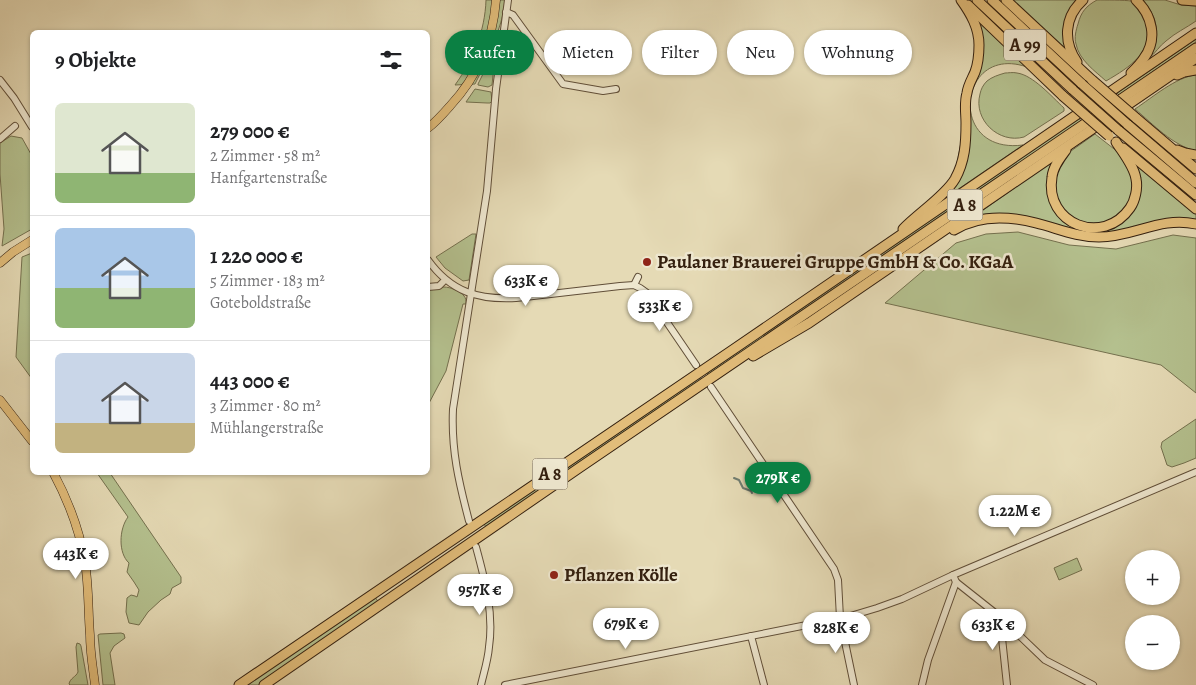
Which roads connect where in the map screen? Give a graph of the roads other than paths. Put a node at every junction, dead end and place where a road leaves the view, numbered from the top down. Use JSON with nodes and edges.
{"nodes":[{"id":1,"x":496,"y":0,"type":"edge"},
{"id":2,"x":508,"y":0,"type":"edge"},
{"id":3,"x":962,"y":0,"type":"edge"},
{"id":4,"x":977,"y":0,"type":"edge"},
{"id":5,"x":992,"y":0,"type":"edge"},
{"id":6,"x":1006,"y":0,"type":"edge"},
{"id":7,"x":1083,"y":0,"type":"edge"},
{"id":8,"x":1136,"y":0,"type":"edge"},
{"id":9,"x":1182,"y":0,"type":"edge"},
{"id":10,"x":1196,"y":1,"type":"edge"},
{"id":11,"x":506,"y":12,"type":"junction"},
{"id":12,"x":1196,"y":33,"type":"edge"},
{"id":13,"x":1196,"y":48,"type":"edge"},
{"id":14,"x":1196,"y":58,"type":"edge"},
{"id":15,"x":1196,"y":70,"type":"edge"},
{"id":16,"x":1084,"y":72,"type":"junction"},
{"id":17,"x":1167,"y":78,"type":"junction"},
{"id":18,"x":0,"y":80,"type":"edge"},
{"id":19,"x":1121,"y":85,"type":"junction"},
{"id":20,"x":616,"y":89,"type":"dead end"},
{"id":21,"x":30,"y":123,"type":"edge"},
{"id":22,"x":15,"y":126,"type":"dead end"},
{"id":23,"x":430,"y":126,"type":"edge"},
{"id":24,"x":0,"y":139,"type":"edge"},
{"id":25,"x":1112,"y":139,"type":"junction"},
{"id":26,"x":1069,"y":145,"type":"junction"},
{"id":27,"x":1168,"y":147,"type":"junction"},
{"id":28,"x":1196,"y":155,"type":"edge"},
{"id":29,"x":1196,"y":169,"type":"edge"},
{"id":30,"x":1196,"y":183,"type":"edge"},
{"id":31,"x":1196,"y":195,"type":"edge"},
{"id":32,"x":1196,"y":209,"type":"edge"},
{"id":33,"x":1196,"y":224,"type":"edge"},
{"id":34,"x":936,"y":236,"type":"junction"},
{"id":35,"x":30,"y":241,"type":"edge"},
{"id":36,"x":889,"y":243,"type":"junction"},
{"id":37,"x":0,"y":263,"type":"edge"},
{"id":38,"x":430,"y":263,"type":"edge"},
{"id":39,"x":638,"y":277,"type":"dead end"},
{"id":40,"x":445,"y":280,"type":"junction"},
{"id":41,"x":634,"y":286,"type":"junction"},
{"id":42,"x":430,"y":287,"type":"edge"},
{"id":43,"x":471,"y":294,"type":"junction"},
{"id":44,"x":734,"y":363,"type":"junction"},
{"id":45,"x":696,"y":365,"type":"dead end"},
{"id":46,"x":711,"y":387,"type":"dead end"},
{"id":47,"x":0,"y":400,"type":"edge"},
{"id":48,"x":30,"y":438,"type":"edge"},
{"id":49,"x":1196,"y":472,"type":"edge"},
{"id":50,"x":54,"y":475,"type":"edge"},
{"id":51,"x":470,"y":521,"type":"dead end"},
{"id":52,"x":476,"y":547,"type":"dead end"},
{"id":53,"x":953,"y":575,"type":"junction"},
{"id":54,"x":956,"y":582,"type":"junction"},
{"id":55,"x":840,"y":618,"type":"junction"},
{"id":56,"x":1007,"y":624,"type":"junction"},
{"id":57,"x":751,"y":636,"type":"junction"},
{"id":58,"x":95,"y":685,"type":"edge"},
{"id":59,"x":239,"y":685,"type":"edge"},
{"id":60,"x":264,"y":685,"type":"edge"},
{"id":61,"x":480,"y":685,"type":"edge"},
{"id":62,"x":505,"y":685,"type":"edge"},
{"id":63,"x":764,"y":685,"type":"edge"},
{"id":64,"x":854,"y":685,"type":"edge"},
{"id":65,"x":922,"y":685,"type":"edge"},
{"id":66,"x":1007,"y":685,"type":"edge"},
{"id":67,"x":1093,"y":685,"type":"edge"}],
"edges":[{"from":1,"to":23,"type":"main road"},
{"from":2,"to":11,"type":"street"},
{"from":3,"to":25,"type":"highway","bridge":true},
{"from":3,"to":36,"type":"highway"},
{"from":4,"to":31,"type":"highway","number":"A 99","bridge":true},
{"from":5,"to":30,"type":"highway","number":"A 99","bridge":true},
{"from":6,"to":16,"type":"highway"},
{"from":7,"to":16,"type":"highway"},
{"from":8,"to":19,"type":"highway"},
{"from":9,"to":10,"type":"highway"},
{"from":11,"to":20,"type":"street"},
{"from":11,"to":43,"type":"street"},
{"from":12,"to":19,"type":"highway","number":"A 8"},
{"from":13,"to":44,"type":"highway","number":"A 8"},
{"from":14,"to":17,"type":"highway"},
{"from":15,"to":17,"type":"highway"},
{"from":16,"to":27,"type":"highway","bridge":true},
{"from":17,"to":26,"type":"highway"},
{"from":18,"to":21,"type":"street"},
{"from":19,"to":36,"type":"highway","number":"A 8"},
{"from":22,"to":24,"type":"street"},
{"from":25,"to":26,"type":"highway"},
{"from":25,"to":32,"type":"highway"},
{"from":26,"to":34,"type":"highway"},
{"from":27,"to":28,"type":"highway"},
{"from":27,"to":29,"type":"highway"},
{"from":33,"to":34,"type":"highway"},
{"from":34,"to":44,"type":"highway"},
{"from":35,"to":37,"type":"main road"},
{"from":36,"to":59,"type":"highway","number":"A 8"},
{"from":38,"to":40,"type":"street"},
{"from":39,"to":41,"type":"street"},
{"from":40,"to":42,"type":"street"},
{"from":40,"to":43,"type":"street"},
{"from":41,"to":43,"type":"street"},
{"from":41,"to":45,"type":"street"},
{"from":43,"to":51,"type":"street"},
{"from":44,"to":60,"type":"highway","number":"A 8"},
{"from":46,"to":55,"type":"street"},
{"from":47,"to":48,"type":"main road"},
{"from":49,"to":53,"type":"street"},
{"from":50,"to":58,"type":"main road"},
{"from":52,"to":61,"type":"street"},
{"from":53,"to":54,"type":"street"},
{"from":53,"to":55,"type":"street"},
{"from":54,"to":56,"type":"street"},
{"from":54,"to":65,"type":"street"},
{"from":55,"to":57,"type":"street"},
{"from":55,"to":64,"type":"street"},
{"from":56,"to":66,"type":"street"},
{"from":56,"to":67,"type":"street"},
{"from":57,"to":62,"type":"street"},
{"from":57,"to":63,"type":"street"}]}
